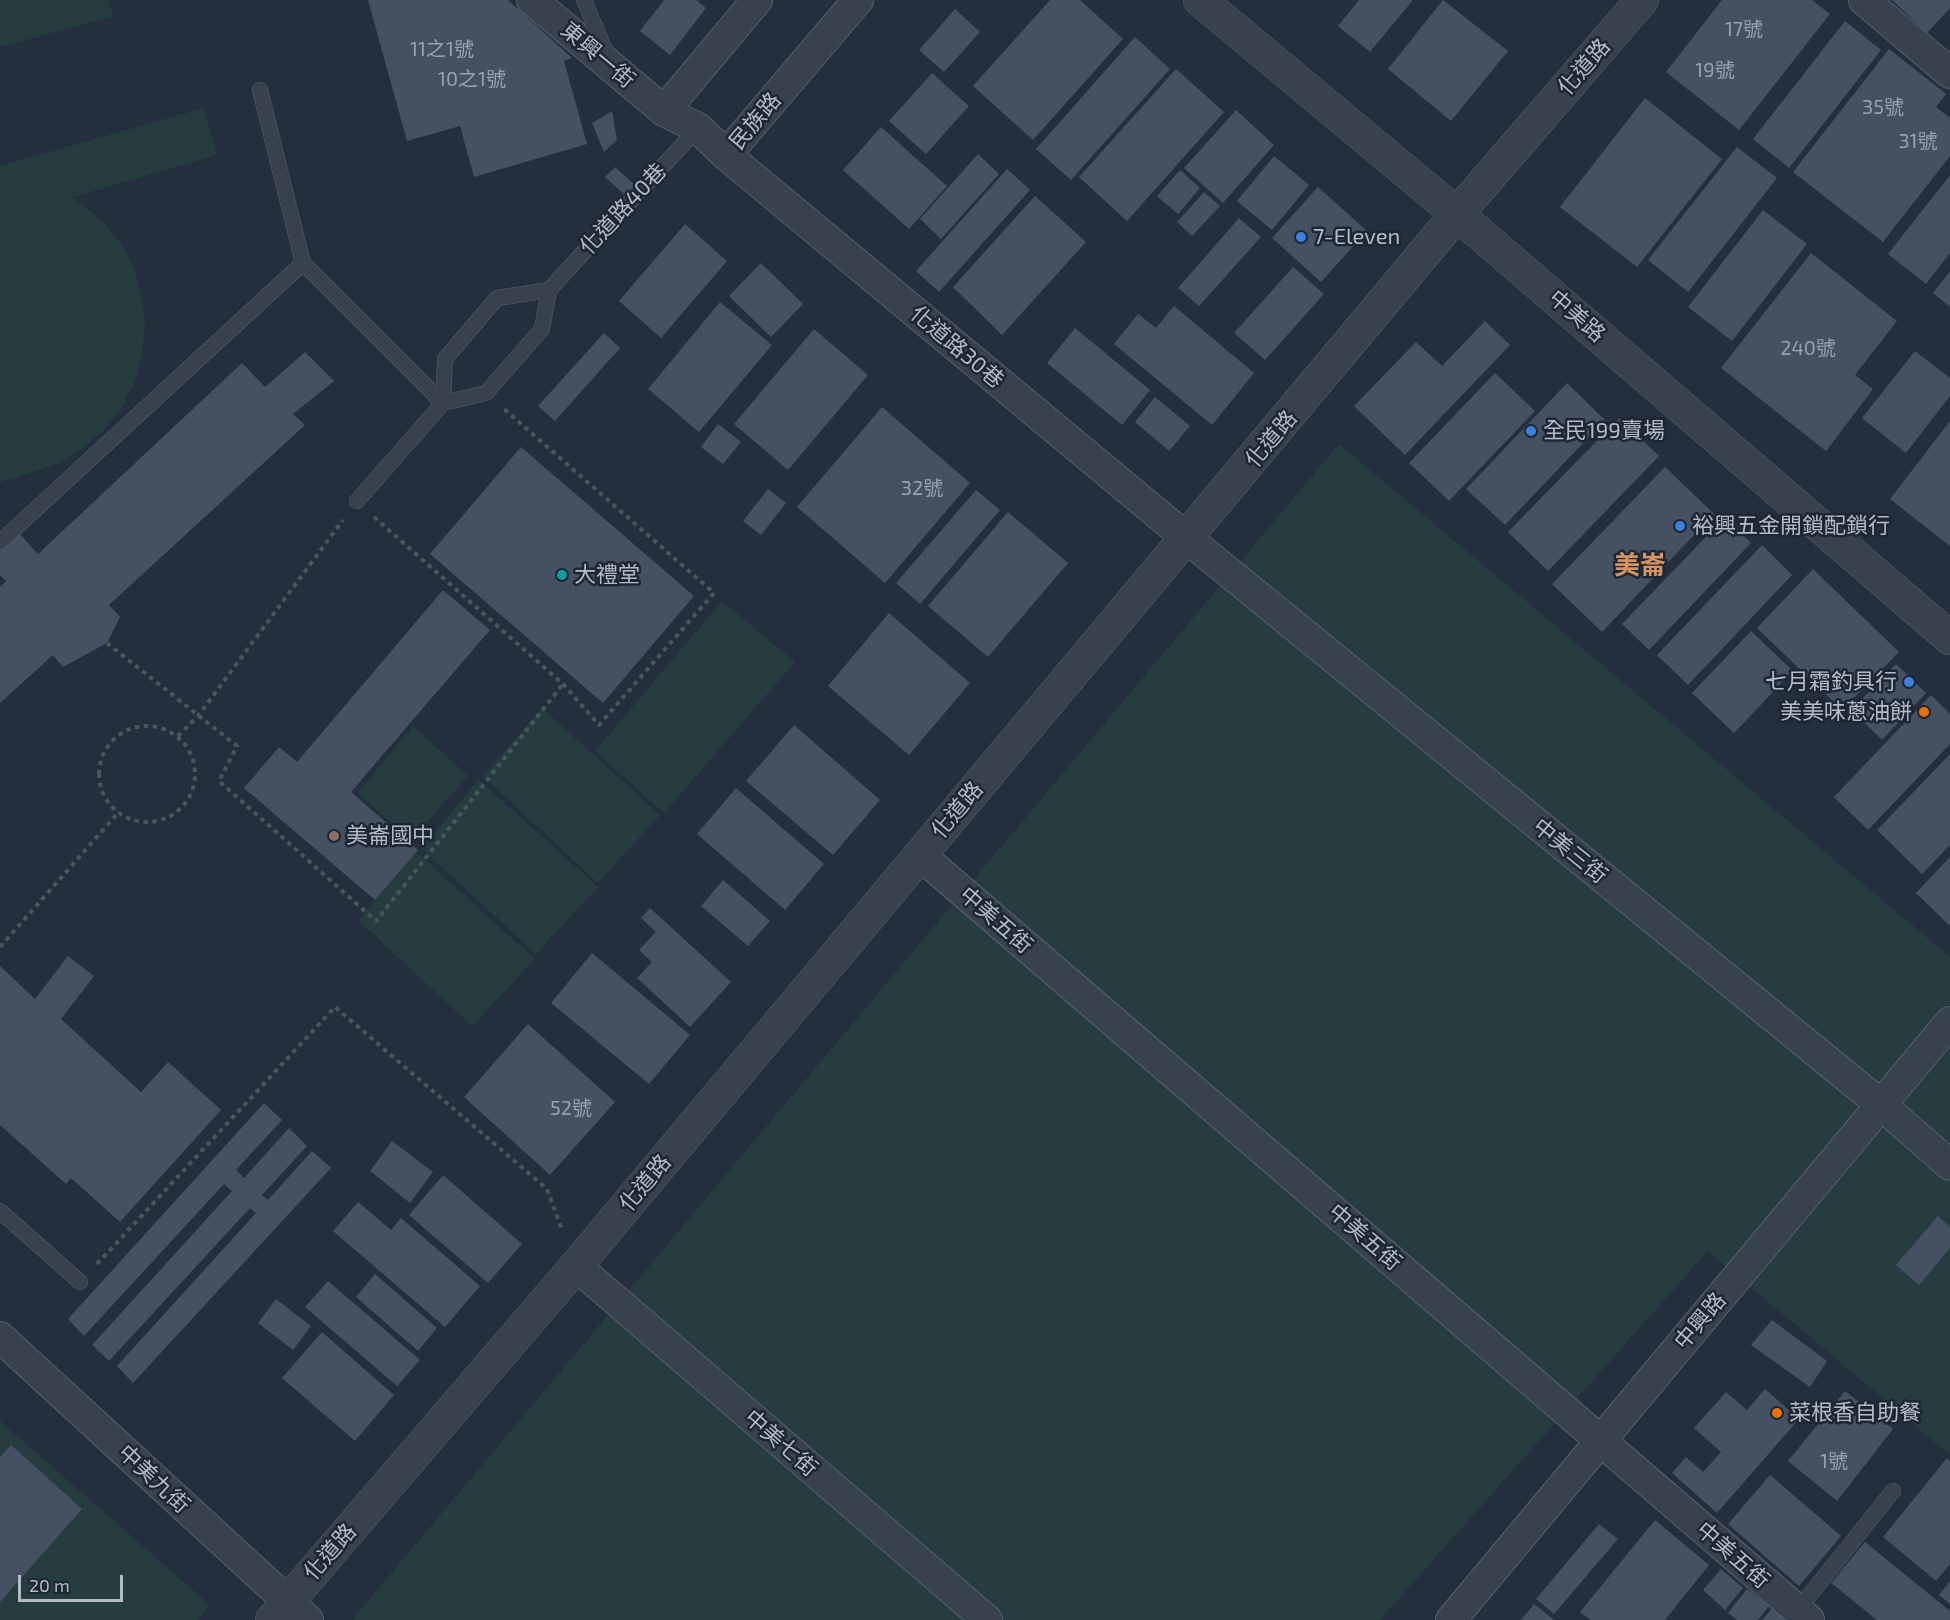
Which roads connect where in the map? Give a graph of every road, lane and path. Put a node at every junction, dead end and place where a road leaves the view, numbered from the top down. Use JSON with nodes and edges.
{"nodes":[{"id":1,"x":532,"y":0,"type":"edge"},
{"id":2,"x":584,"y":0,"type":"edge"},
{"id":3,"x":757,"y":0,"type":"edge"},
{"id":4,"x":858,"y":0,"type":"edge"},
{"id":5,"x":1200,"y":0,"type":"edge"},
{"id":6,"x":1642,"y":0,"type":"edge"},
{"id":7,"x":1864,"y":0,"type":"edge"},
{"id":8,"x":613,"y":68,"type":"junction"},
{"id":9,"x":1950,"y":73,"type":"edge"},
{"id":10,"x":260,"y":90,"type":"dead end"},
{"id":11,"x":664,"y":111,"type":"junction"},
{"id":12,"x":698,"y":128,"type":"junction"},
{"id":13,"x":726,"y":155,"type":"junction"},
{"id":14,"x":1457,"y":214,"type":"junction"},
{"id":15,"x":303,"y":263,"type":"junction"},
{"id":16,"x":549,"y":290,"type":"junction"},
{"id":17,"x":486,"y":393,"type":"junction"},
{"id":18,"x":443,"y":403,"type":"junction"},
{"id":19,"x":357,"y":501,"type":"junction"},
{"id":20,"x":1188,"y":539,"type":"junction"},
{"id":21,"x":0,"y":542,"type":"edge"},
{"id":22,"x":1950,"y":638,"type":"edge"},
{"id":23,"x":107,"y":644,"type":"dead end"},
{"id":24,"x":563,"y":684,"type":"junction"},
{"id":25,"x":198,"y":716,"type":"junction"},
{"id":26,"x":178,"y":736,"type":"junction"},
{"id":27,"x":118,"y":813,"type":"junction"},
{"id":28,"x":920,"y":855,"type":"junction"},
{"id":29,"x":0,"y":947,"type":"edge"},
{"id":30,"x":1950,"y":1022,"type":"edge"},
{"id":31,"x":1879,"y":1103,"type":"junction"},
{"id":32,"x":1950,"y":1165,"type":"edge"},
{"id":33,"x":0,"y":1211,"type":"edge"},
{"id":34,"x":576,"y":1266,"type":"junction"},
{"id":35,"x":80,"y":1282,"type":"joint"},
{"id":36,"x":0,"y":1337,"type":"edge"},
{"id":37,"x":1602,"y":1440,"type":"junction"},
{"id":38,"x":1893,"y":1491,"type":"dead end"},
{"id":39,"x":289,"y":1614,"type":"edge"},
{"id":40,"x":1803,"y":1616,"type":"edge"},
{"id":41,"x":987,"y":1620,"type":"edge"},
{"id":42,"x":1451,"y":1620,"type":"edge"}],
"edges":[{"from":1,"to":8,"type":"street","name":"東興一街"},
{"from":2,"to":8,"type":"lane"},
{"from":3,"to":11,"type":"street"},
{"from":4,"to":13,"type":"street","name":"民族路"},
{"from":5,"to":14,"type":"street","name":"中美路"},
{"from":6,"to":14,"type":"street","name":"化道路"},
{"from":7,"to":9,"type":"street"},
{"from":8,"to":11,"type":"street","name":"東興一街"},
{"from":10,"to":15,"type":"lane"},
{"from":11,"to":12,"type":"street","name":"民族路"},
{"from":12,"to":13,"type":"street","name":"民族路"},
{"from":12,"to":16,"type":"lane","name":"化道路40巷"},
{"from":13,"to":20,"type":"street","name":"化道路30巷"},
{"from":14,"to":20,"type":"street","name":"化道路"},
{"from":14,"to":22,"type":"street","name":"中美路"},
{"from":15,"to":18,"type":"lane"},
{"from":15,"to":21,"type":"lane"},
{"from":16,"to":17,"type":"lane"},
{"from":16,"to":18,"type":"lane"},
{"from":17,"to":18,"type":"lane"},
{"from":17,"to":24,"type":"path"},
{"from":18,"to":19,"type":"lane"},
{"from":19,"to":24,"type":"path"},
{"from":19,"to":25,"type":"path"},
{"from":20,"to":28,"type":"street","name":"化道路"},
{"from":20,"to":31,"type":"street","name":"中美三街"},
{"from":23,"to":25,"type":"path"},
{"from":24,"to":25,"type":"path"},
{"from":25,"to":26,"type":"path"},
{"from":26,"to":27,"type":"path"},
{"from":26,"to":27,"type":"path"},
{"from":27,"to":29,"type":"path"},
{"from":28,"to":34,"type":"street","name":"化道路"},
{"from":28,"to":37,"type":"street","name":"中美五街"},
{"from":30,"to":31,"type":"street","name":"中興路"},
{"from":31,"to":32,"type":"street","name":"中美三街"},
{"from":31,"to":37,"type":"street","name":"中興路"},
{"from":33,"to":35,"type":"lane"},
{"from":34,"to":35,"type":"path"},
{"from":34,"to":39,"type":"street","name":"化道路"},
{"from":34,"to":41,"type":"street","name":"中美七街"},
{"from":36,"to":39,"type":"street","name":"中美九街"},
{"from":37,"to":40,"type":"street","name":"中美五街"},
{"from":37,"to":42,"type":"street","name":"中興路"},
{"from":38,"to":40,"type":"lane"}]}
